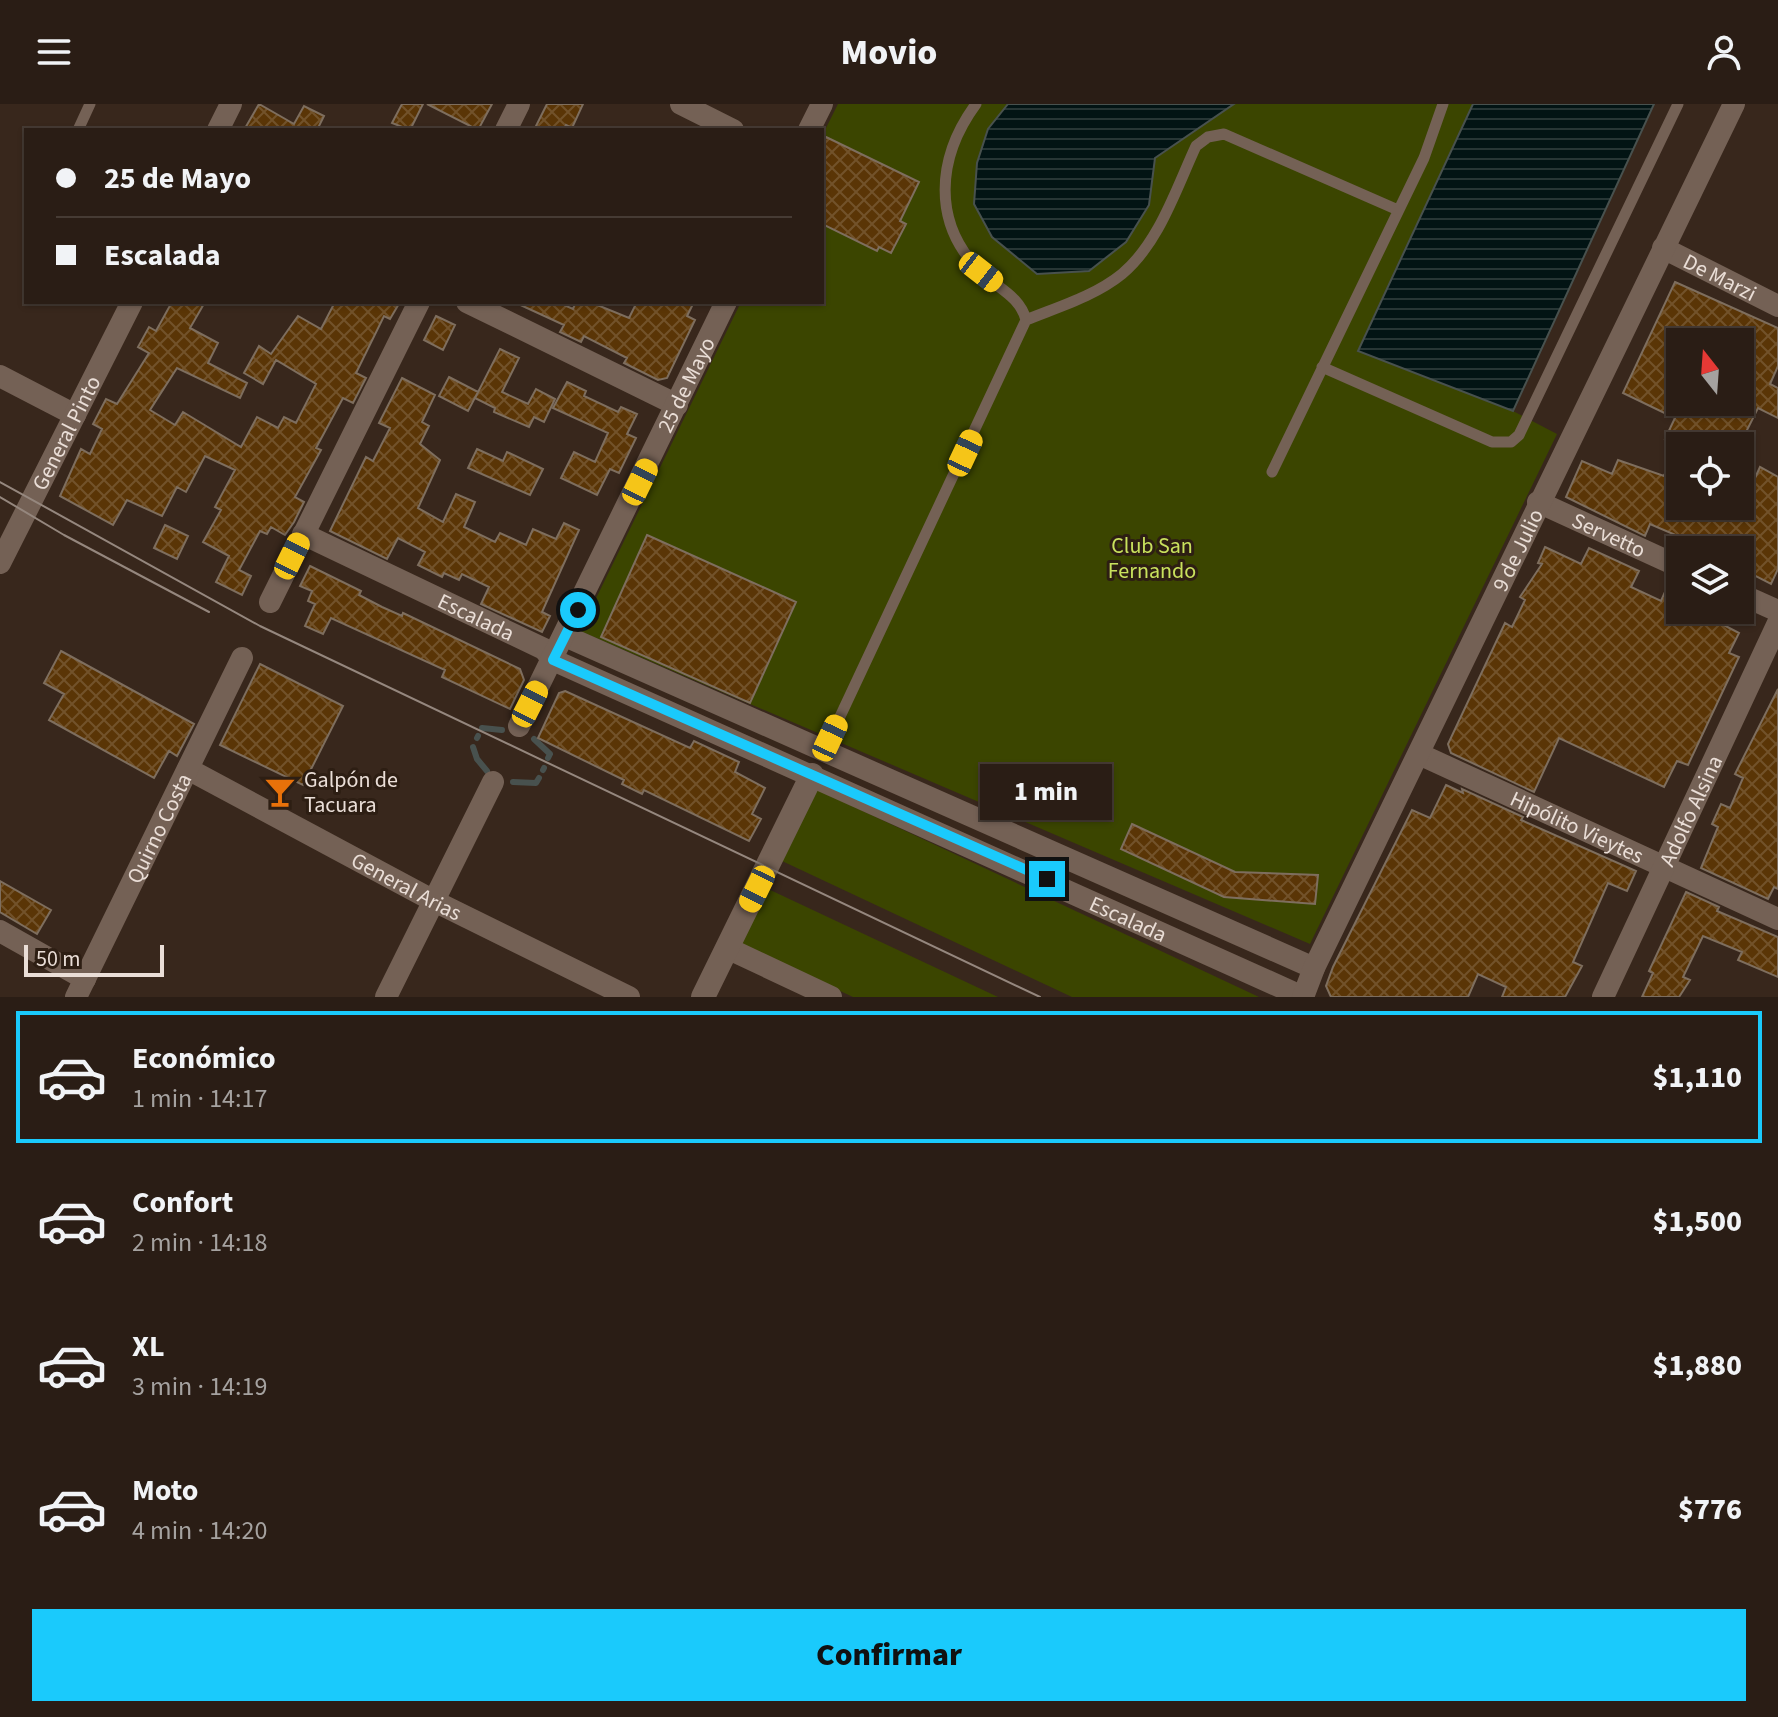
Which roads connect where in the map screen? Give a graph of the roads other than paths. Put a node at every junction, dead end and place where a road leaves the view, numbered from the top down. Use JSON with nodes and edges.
{"nodes":[{"id":1,"x":90,"y":104,"type":"edge"},
{"id":2,"x":231,"y":104,"type":"edge"},
{"id":3,"x":519,"y":104,"type":"edge"},
{"id":4,"x":681,"y":104,"type":"edge"},
{"id":5,"x":822,"y":104,"type":"edge"},
{"id":6,"x":976,"y":104,"type":"edge"},
{"id":7,"x":1443,"y":104,"type":"edge"},
{"id":8,"x":1678,"y":104,"type":"edge"},
{"id":9,"x":1734,"y":104,"type":"edge"},
{"id":10,"x":79,"y":128,"type":"edge"},
{"id":11,"x":219,"y":128,"type":"edge"},
{"id":12,"x":507,"y":128,"type":"edge"},
{"id":13,"x":729,"y":128,"type":"edge"},
{"id":14,"x":810,"y":128,"type":"edge"},
{"id":15,"x":1398,"y":210,"type":"junction"},
{"id":16,"x":1663,"y":248,"type":"junction"},
{"id":17,"x":131,"y":304,"type":"edge"},
{"id":18,"x":418,"y":304,"type":"edge"},
{"id":19,"x":471,"y":304,"type":"edge"},
{"id":20,"x":725,"y":304,"type":"edge"},
{"id":21,"x":1778,"y":306,"type":"edge"},
{"id":22,"x":1026,"y":320,"type":"junction"},
{"id":23,"x":1322,"y":367,"type":"junction"},
{"id":24,"x":0,"y":376,"type":"edge"},
{"id":25,"x":677,"y":405,"type":"junction"},
{"id":26,"x":75,"y":415,"type":"junction"},
{"id":27,"x":1272,"y":472,"type":"dead end"},
{"id":28,"x":1538,"y":502,"type":"junction"},
{"id":29,"x":303,"y":534,"type":"junction"},
{"id":30,"x":1666,"y":561,"type":"edge"},
{"id":31,"x":0,"y":563,"type":"edge"},
{"id":32,"x":1754,"y":600,"type":"edge"},
{"id":33,"x":270,"y":602,"type":"dead end"},
{"id":34,"x":1778,"y":611,"type":"edge"},
{"id":35,"x":1778,"y":623,"type":"edge"},
{"id":36,"x":565,"y":636,"type":"junction"},
{"id":37,"x":242,"y":658,"type":"dead end"},
{"id":38,"x":553,"y":660,"type":"junction"},
{"id":39,"x":519,"y":726,"type":"dead end"},
{"id":40,"x":827,"y":744,"type":"junction"},
{"id":41,"x":1419,"y":754,"type":"junction"},
{"id":42,"x":188,"y":769,"type":"junction"},
{"id":43,"x":812,"y":775,"type":"junction"},
{"id":44,"x":493,"y":782,"type":"dead end"},
{"id":45,"x":1664,"y":868,"type":"junction"},
{"id":46,"x":434,"y":901,"type":"junction"},
{"id":47,"x":1778,"y":919,"type":"edge"},
{"id":48,"x":0,"y":931,"type":"edge"},
{"id":49,"x":727,"y":948,"type":"junction"},
{"id":50,"x":1314,"y":968,"type":"junction"},
{"id":51,"x":81,"y":988,"type":"edge"},
{"id":52,"x":386,"y":997,"type":"edge"},
{"id":53,"x":629,"y":997,"type":"edge"},
{"id":54,"x":703,"y":997,"type":"edge"},
{"id":55,"x":831,"y":997,"type":"edge"},
{"id":56,"x":1303,"y":997,"type":"edge"},
{"id":57,"x":1603,"y":997,"type":"edge"}],
"edges":[{"from":1,"to":10,"type":"lane"},
{"from":2,"to":11,"type":"street"},
{"from":3,"to":12,"type":"street"},
{"from":4,"to":13,"type":"street"},
{"from":5,"to":14,"type":"street"},
{"from":6,"to":22,"type":"lane"},
{"from":7,"to":15,"type":"lane"},
{"from":8,"to":23,"type":"lane"},
{"from":9,"to":16,"type":"street","name":"9 de Julio"},
{"from":15,"to":22,"type":"lane"},
{"from":15,"to":23,"type":"lane"},
{"from":16,"to":21,"type":"street","name":"De Marzi"},
{"from":16,"to":28,"type":"street","name":"9 de Julio"},
{"from":17,"to":26,"type":"street","name":"General Pinto"},
{"from":18,"to":29,"type":"street"},
{"from":19,"to":25,"type":"street"},
{"from":20,"to":25,"type":"street","name":"25 de Mayo"},
{"from":22,"to":40,"type":"lane"},
{"from":23,"to":27,"type":"lane"},
{"from":24,"to":26,"type":"street"},
{"from":25,"to":36,"type":"street","name":"25 de Mayo"},
{"from":26,"to":31,"type":"street","name":"General Pinto"},
{"from":28,"to":30,"type":"street","name":"Servetto"},
{"from":28,"to":41,"type":"street","name":"9 de Julio"},
{"from":29,"to":33,"type":"street"},
{"from":29,"to":38,"type":"street","name":"Escalada"},
{"from":32,"to":34,"type":"street"},
{"from":35,"to":45,"type":"street","name":"Adolfo Alsina"},
{"from":36,"to":38,"type":"street","name":"25 de Mayo"},
{"from":36,"to":40,"type":"street","name":"Escalada"},
{"from":37,"to":42,"type":"street","name":"Quirno Costa"},
{"from":38,"to":39,"type":"street","name":"25 de Mayo"},
{"from":38,"to":43,"type":"street","name":"Escalada"},
{"from":40,"to":43,"type":"street"},
{"from":40,"to":50,"type":"street","name":"Escalada"},
{"from":41,"to":45,"type":"street","name":"Hipólito Vieytes"},
{"from":41,"to":50,"type":"street","name":"9 de Julio"},
{"from":42,"to":46,"type":"street","name":"General Arias"},
{"from":42,"to":51,"type":"street","name":"Quirno Costa"},
{"from":43,"to":49,"type":"street"},
{"from":43,"to":56,"type":"street","name":"Escalada"},
{"from":44,"to":46,"type":"street"},
{"from":45,"to":47,"type":"street","name":"Hipólito Vieytes"},
{"from":45,"to":57,"type":"street","name":"Adolfo Alsina"},
{"from":46,"to":52,"type":"street"},
{"from":46,"to":53,"type":"street","name":"General Arias"},
{"from":48,"to":51,"type":"street"},
{"from":49,"to":54,"type":"street"},
{"from":49,"to":55,"type":"street"},
{"from":50,"to":56,"type":"street","name":"9 de Julio"}]}
